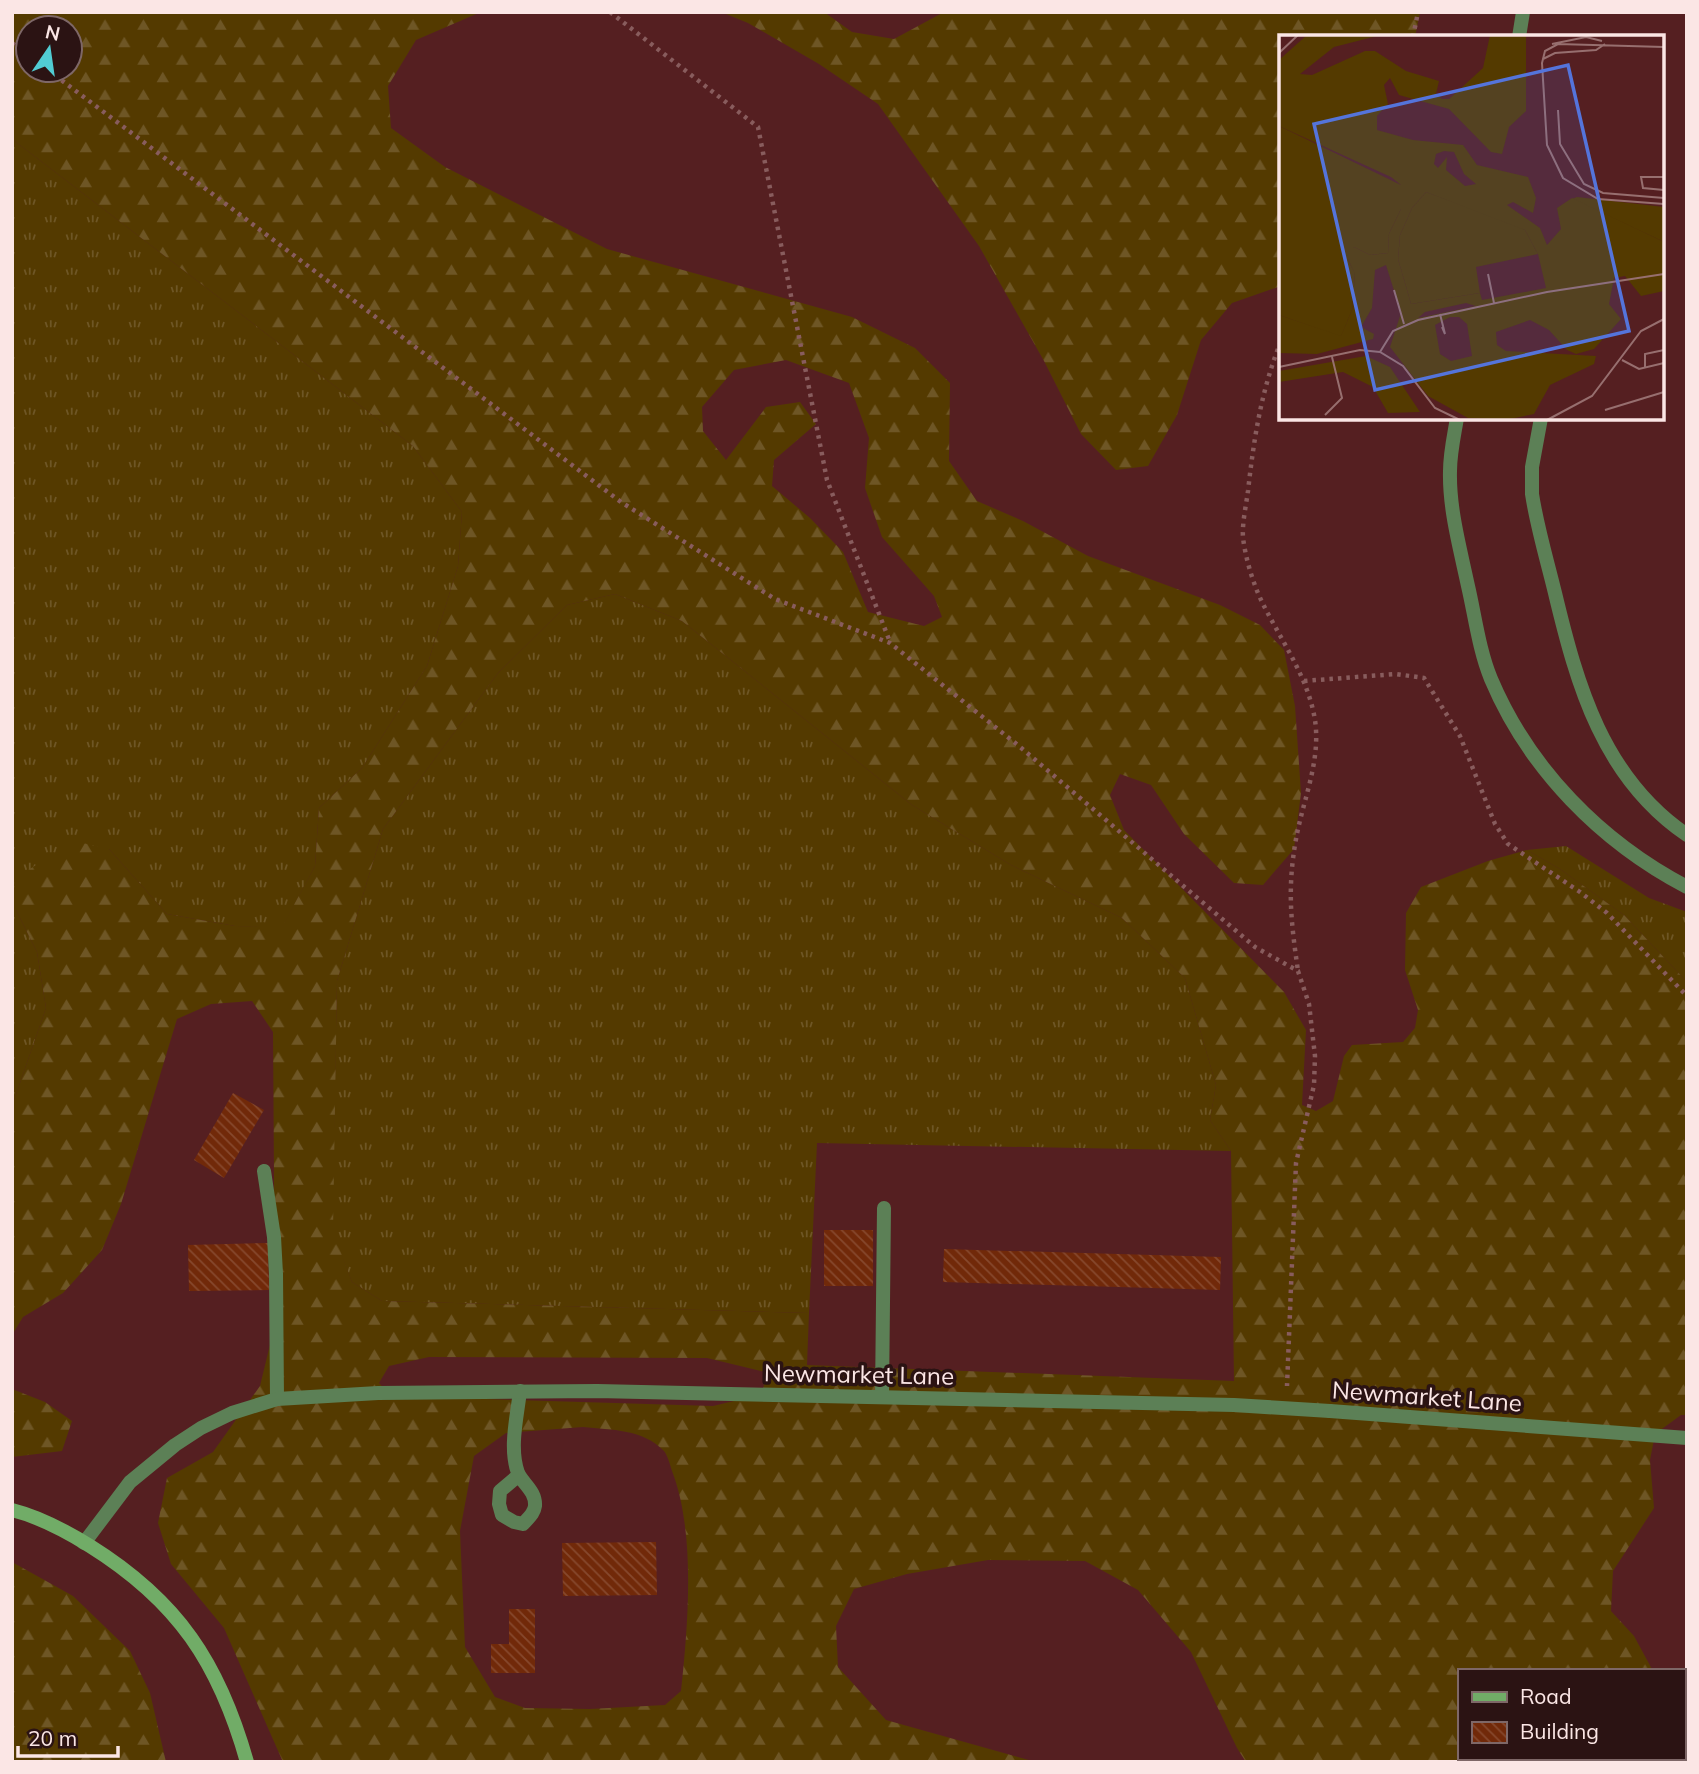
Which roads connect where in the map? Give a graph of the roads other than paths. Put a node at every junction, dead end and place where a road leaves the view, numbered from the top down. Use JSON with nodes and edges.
{"nodes":[{"id":1,"x":1523,"y":12,"type":"edge"},
{"id":2,"x":1519,"y":35,"type":"edge"},
{"id":3,"x":1457,"y":420,"type":"edge"},
{"id":4,"x":1541,"y":420,"type":"edge"},
{"id":5,"x":1687,"y":835,"type":"edge"},
{"id":6,"x":1687,"y":887,"type":"edge"},
{"id":7,"x":264,"y":1171,"type":"dead end"},
{"id":8,"x":884,"y":1208,"type":"dead end"},
{"id":9,"x":520,"y":1391,"type":"junction"},
{"id":10,"x":882,"y":1397,"type":"junction"},
{"id":11,"x":277,"y":1399,"type":"junction"},
{"id":12,"x":1687,"y":1438,"type":"edge"},
{"id":13,"x":519,"y":1475,"type":"dead end"},
{"id":14,"x":12,"y":1510,"type":"edge"},
{"id":15,"x":84,"y":1543,"type":"junction"},
{"id":16,"x":247,"y":1762,"type":"edge"}],
"edges":[{"from":1,"to":2,"type":"street"},
{"from":3,"to":6,"type":"street"},
{"from":4,"to":5,"type":"street"},
{"from":7,"to":11,"type":"street"},
{"from":8,"to":10,"type":"street"},
{"from":9,"to":10,"type":"street","name":"Newmarket Lane"},
{"from":9,"to":11,"type":"street","name":"Newmarket Lane"},
{"from":9,"to":13,"type":"street"},
{"from":10,"to":12,"type":"street","name":"Newmarket Lane"},
{"from":11,"to":15,"type":"street","name":"Newmarket Lane"},
{"from":14,"to":15,"type":"main road"},
{"from":15,"to":16,"type":"main road"}]}
